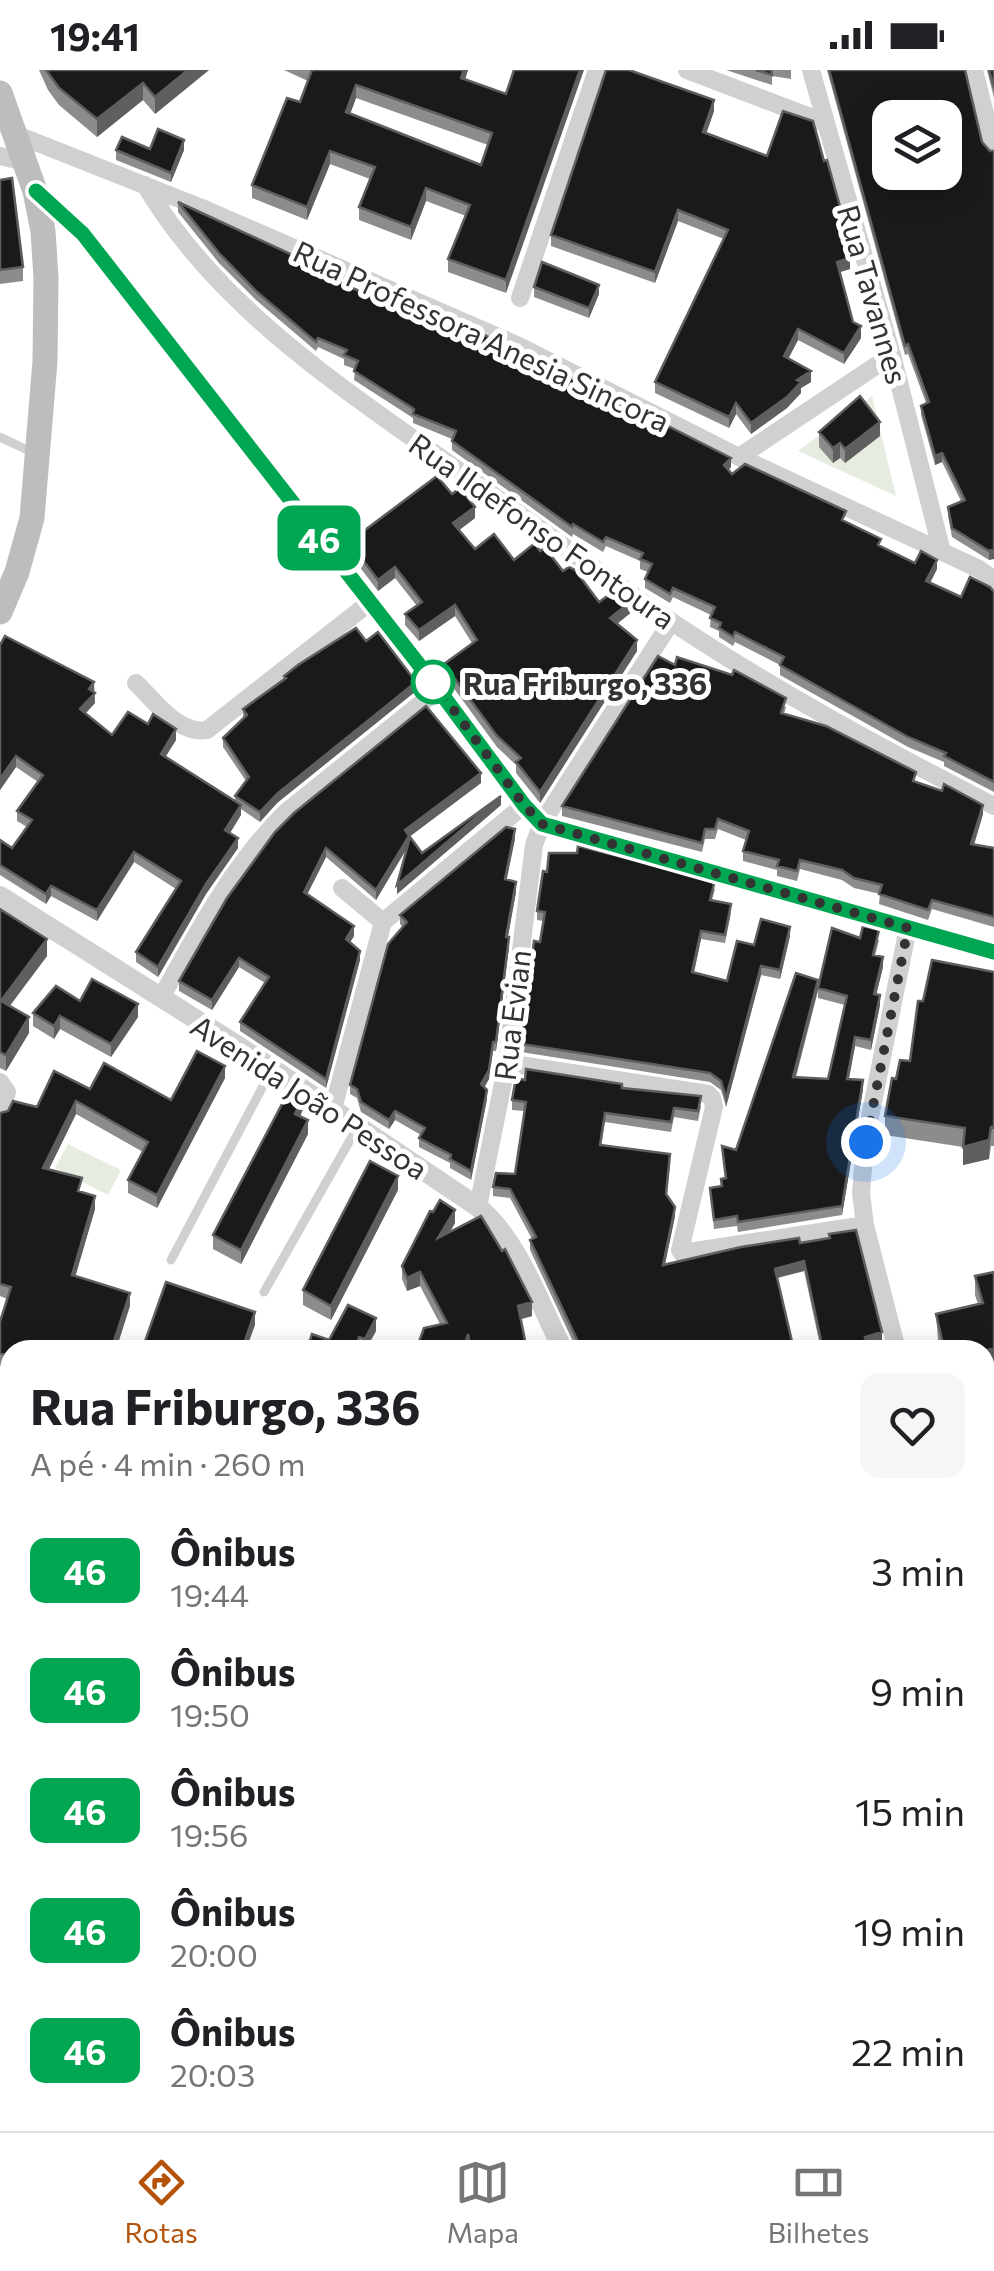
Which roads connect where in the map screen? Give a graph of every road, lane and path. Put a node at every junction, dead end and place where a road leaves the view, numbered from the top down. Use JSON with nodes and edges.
{"nodes":[{"id":1,"x":597,"y":70,"type":"edge"},
{"id":2,"x":687,"y":70,"type":"edge"},
{"id":3,"x":812,"y":70,"type":"edge"},
{"id":4,"x":974,"y":70,"type":"edge"},
{"id":5,"x":0,"y":93,"type":"edge"},
{"id":6,"x":826,"y":123,"type":"junction"},
{"id":7,"x":15,"y":134,"type":"junction"},
{"id":8,"x":994,"y":149,"type":"edge"},
{"id":9,"x":12,"y":159,"type":"edge"},
{"id":10,"x":145,"y":186,"type":"junction"},
{"id":11,"x":36,"y":191,"type":"junction"},
{"id":12,"x":520,"y":298,"type":"dead end"},
{"id":13,"x":892,"y":355,"type":"junction"},
{"id":14,"x":0,"y":438,"type":"edge"},
{"id":15,"x":38,"y":455,"type":"junction"},
{"id":16,"x":739,"y":456,"type":"junction"},
{"id":17,"x":942,"y":552,"type":"junction"},
{"id":18,"x":994,"y":580,"type":"edge"},
{"id":19,"x":369,"y":603,"type":"junction"},
{"id":20,"x":0,"y":612,"type":"edge"},
{"id":21,"x":671,"y":622,"type":"junction"},
{"id":22,"x":136,"y":683,"type":"dead end"},
{"id":23,"x":438,"y":689,"type":"junction"},
{"id":24,"x":524,"y":805,"type":"junction"},
{"id":25,"x":994,"y":806,"type":"edge"},
{"id":26,"x":542,"y":824,"type":"junction"},
{"id":27,"x":342,"y":888,"type":"dead end"},
{"id":28,"x":0,"y":896,"type":"edge"},
{"id":29,"x":382,"y":922,"type":"junction"},
{"id":30,"x":908,"y":928,"type":"junction"},
{"id":31,"x":994,"y":952,"type":"edge"},
{"id":32,"x":161,"y":998,"type":"junction"},
{"id":33,"x":507,"y":1062,"type":"junction"},
{"id":34,"x":273,"y":1069,"type":"junction"},
{"id":35,"x":0,"y":1082,"type":"edge"},
{"id":36,"x":333,"y":1109,"type":"junction"},
{"id":37,"x":0,"y":1114,"type":"edge"},
{"id":38,"x":358,"y":1126,"type":"junction"},
{"id":39,"x":478,"y":1207,"type":"junction"},
{"id":40,"x":865,"y":1225,"type":"junction"},
{"id":41,"x":171,"y":1260,"type":"dead end"},
{"id":42,"x":264,"y":1292,"type":"dead end"},
{"id":43,"x":559,"y":1340,"type":"edge"},
{"id":44,"x":894,"y":1340,"type":"edge"}],
"edges":[{"from":1,"to":12,"type":"street"},
{"from":2,"to":6,"type":"street"},
{"from":3,"to":6,"type":"street","name":"Rua Tavannes"},
{"from":4,"to":8,"type":"street"},
{"from":5,"to":7,"type":"main road"},
{"from":6,"to":13,"type":"street","name":"Rua Tavannes"},
{"from":7,"to":9,"type":"main road"},
{"from":7,"to":10,"type":"street","name":"Rua Professora Anesia Sincora"},
{"from":9,"to":11,"type":"main road"},
{"from":10,"to":16,"type":"street","name":"Rua Professora Anesia Sincora"},
{"from":10,"to":21,"type":"street","name":"Rua Ildefonso Fontoura"},
{"from":11,"to":15,"type":"main road"},
{"from":11,"to":19,"type":"street"},
{"from":13,"to":16,"type":"street"},
{"from":13,"to":17,"type":"street","name":"Rua Tavannes"},
{"from":14,"to":15,"type":"lane"},
{"from":15,"to":20,"type":"main road"},
{"from":16,"to":17,"type":"street","name":"Rua Professora Anesia Sincora"},
{"from":17,"to":18,"type":"street"},
{"from":19,"to":22,"type":"street"},
{"from":19,"to":23,"type":"street"},
{"from":21,"to":25,"type":"street","name":"Rua Ildefonso Fontoura"},
{"from":21,"to":26,"type":"street","name":"Rua Evian"},
{"from":23,"to":24,"type":"street"},
{"from":23,"to":32,"type":"street"},
{"from":24,"to":26,"type":"street"},
{"from":24,"to":29,"type":"street"},
{"from":26,"to":30,"type":"street"},
{"from":26,"to":33,"type":"street","name":"Rua Evian"},
{"from":27,"to":29,"type":"street"},
{"from":28,"to":32,"type":"street","name":"Avenida João Pessoa"},
{"from":29,"to":36,"type":"street"},
{"from":30,"to":31,"type":"street"},
{"from":30,"to":40,"type":"street"},
{"from":32,"to":34,"type":"street","name":"Avenida João Pessoa"},
{"from":33,"to":39,"type":"street","name":"Rua Evian"},
{"from":33,"to":40,"type":"street"},
{"from":34,"to":36,"type":"street","name":"Avenida João Pessoa"},
{"from":34,"to":41,"type":"lane"},
{"from":35,"to":37,"type":"street"},
{"from":36,"to":38,"type":"street","name":"Avenida João Pessoa"},
{"from":38,"to":39,"type":"street","name":"Avenida João Pessoa"},
{"from":38,"to":42,"type":"lane"},
{"from":39,"to":43,"type":"street","name":"Avenida João Pessoa"},
{"from":40,"to":44,"type":"street"}]}
